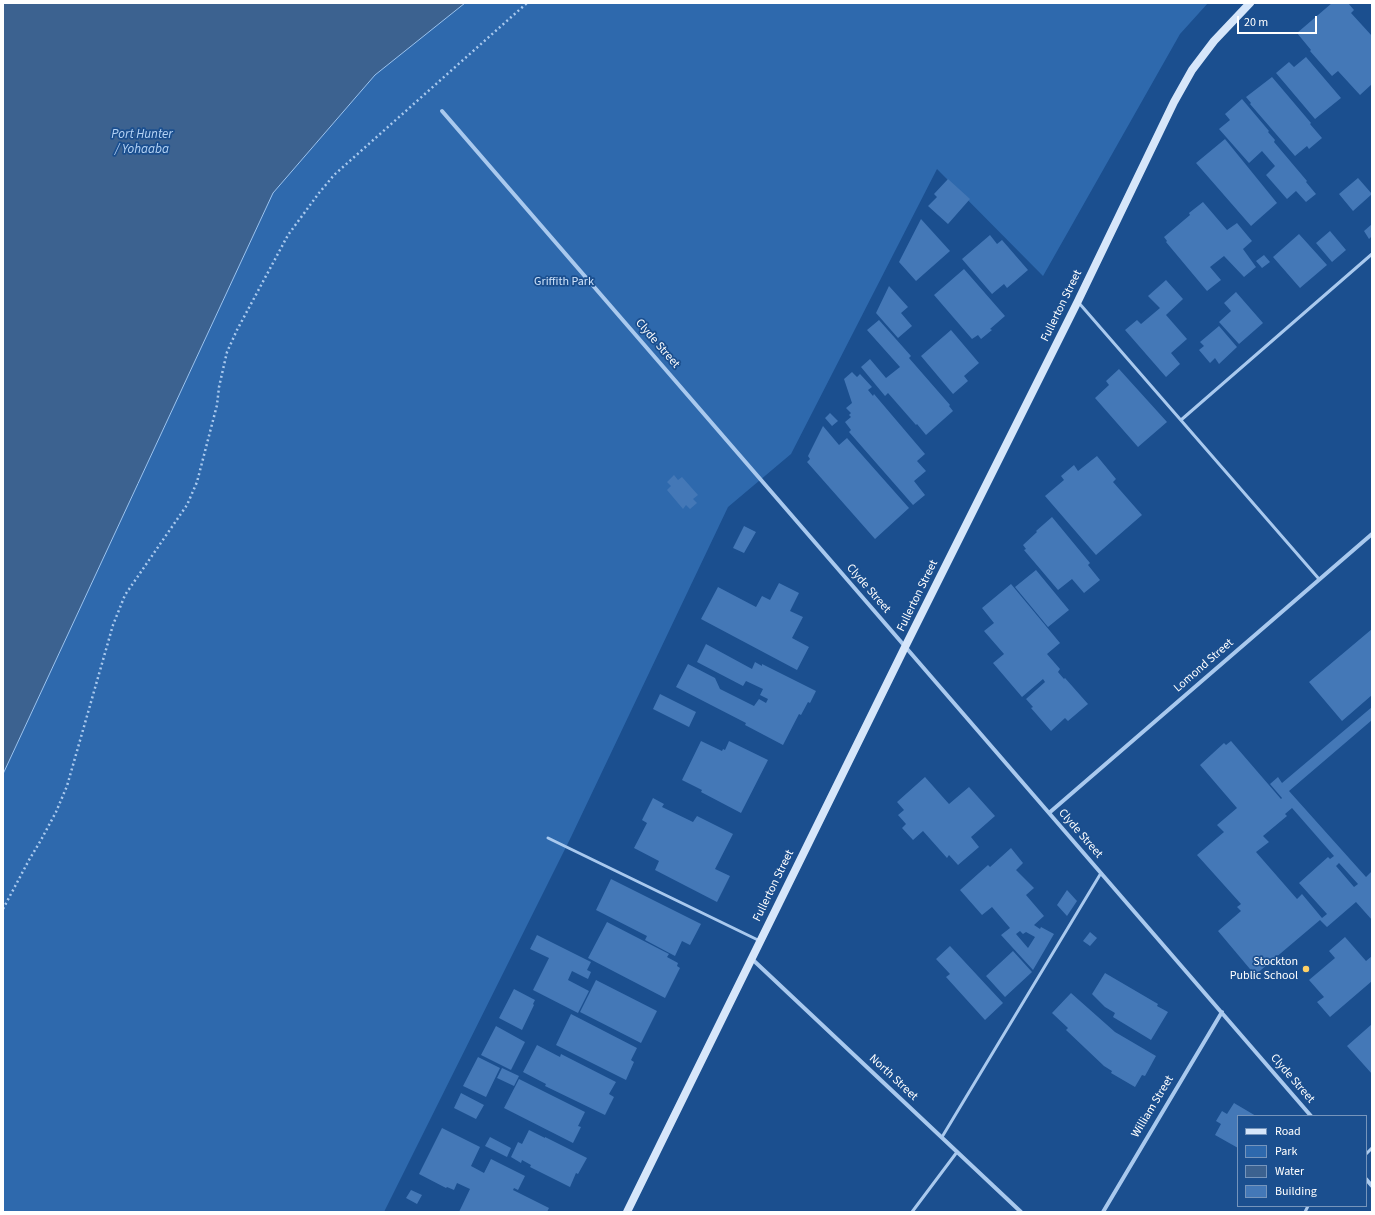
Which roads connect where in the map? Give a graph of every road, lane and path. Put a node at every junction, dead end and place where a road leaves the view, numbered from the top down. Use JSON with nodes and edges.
{"nodes":[{"id":1,"x":527,"y":3,"type":"edge"},
{"id":2,"x":1250,"y":3,"type":"edge"},
{"id":3,"x":442,"y":111,"type":"dead end"},
{"id":4,"x":1372,"y":254,"type":"edge"},
{"id":5,"x":1078,"y":302,"type":"junction"},
{"id":6,"x":1181,"y":420,"type":"junction"},
{"id":7,"x":1372,"y":534,"type":"edge"},
{"id":8,"x":1320,"y":579,"type":"junction"},
{"id":9,"x":905,"y":647,"type":"junction"},
{"id":10,"x":1049,"y":813,"type":"junction"},
{"id":11,"x":548,"y":838,"type":"dead end"},
{"id":12,"x":1102,"y":873,"type":"junction"},
{"id":13,"x":3,"y":909,"type":"edge"},
{"id":14,"x":760,"y":941,"type":"junction"},
{"id":15,"x":751,"y":958,"type":"junction"},
{"id":16,"x":1222,"y":1012,"type":"junction"},
{"id":17,"x":1310,"y":1115,"type":"edge"},
{"id":18,"x":942,"y":1138,"type":"junction"},
{"id":19,"x":957,"y":1152,"type":"junction"},
{"id":20,"x":627,"y":1212,"type":"edge"},
{"id":21,"x":912,"y":1212,"type":"edge"},
{"id":22,"x":1021,"y":1212,"type":"edge"},
{"id":23,"x":1103,"y":1212,"type":"edge"}],
"edges":[{"from":1,"to":13,"type":"path"},
{"from":2,"to":5,"type":"main road","name":"Fullerton Street"},
{"from":3,"to":9,"type":"street","name":"Clyde Street"},
{"from":4,"to":6,"type":"lane"},
{"from":5,"to":6,"type":"lane"},
{"from":5,"to":9,"type":"main road","name":"Fullerton Street"},
{"from":6,"to":8,"type":"lane"},
{"from":7,"to":8,"type":"street","name":"Lomond Street"},
{"from":8,"to":10,"type":"street","name":"Lomond Street"},
{"from":9,"to":10,"type":"street","name":"Clyde Street"},
{"from":9,"to":14,"type":"main road","name":"Fullerton Street"},
{"from":10,"to":12,"type":"street","name":"Clyde Street"},
{"from":11,"to":14,"type":"lane"},
{"from":12,"to":16,"type":"street","name":"Clyde Street"},
{"from":12,"to":18,"type":"lane"},
{"from":14,"to":15,"type":"main road","name":"Fullerton Street"},
{"from":15,"to":18,"type":"street","name":"North Street"},
{"from":15,"to":20,"type":"main road","name":"Fullerton Street"},
{"from":16,"to":17,"type":"street","name":"Clyde Street"},
{"from":16,"to":23,"type":"street","name":"William Street"},
{"from":18,"to":19,"type":"street","name":"North Street"},
{"from":19,"to":21,"type":"lane"},
{"from":19,"to":22,"type":"street","name":"North Street"}]}
